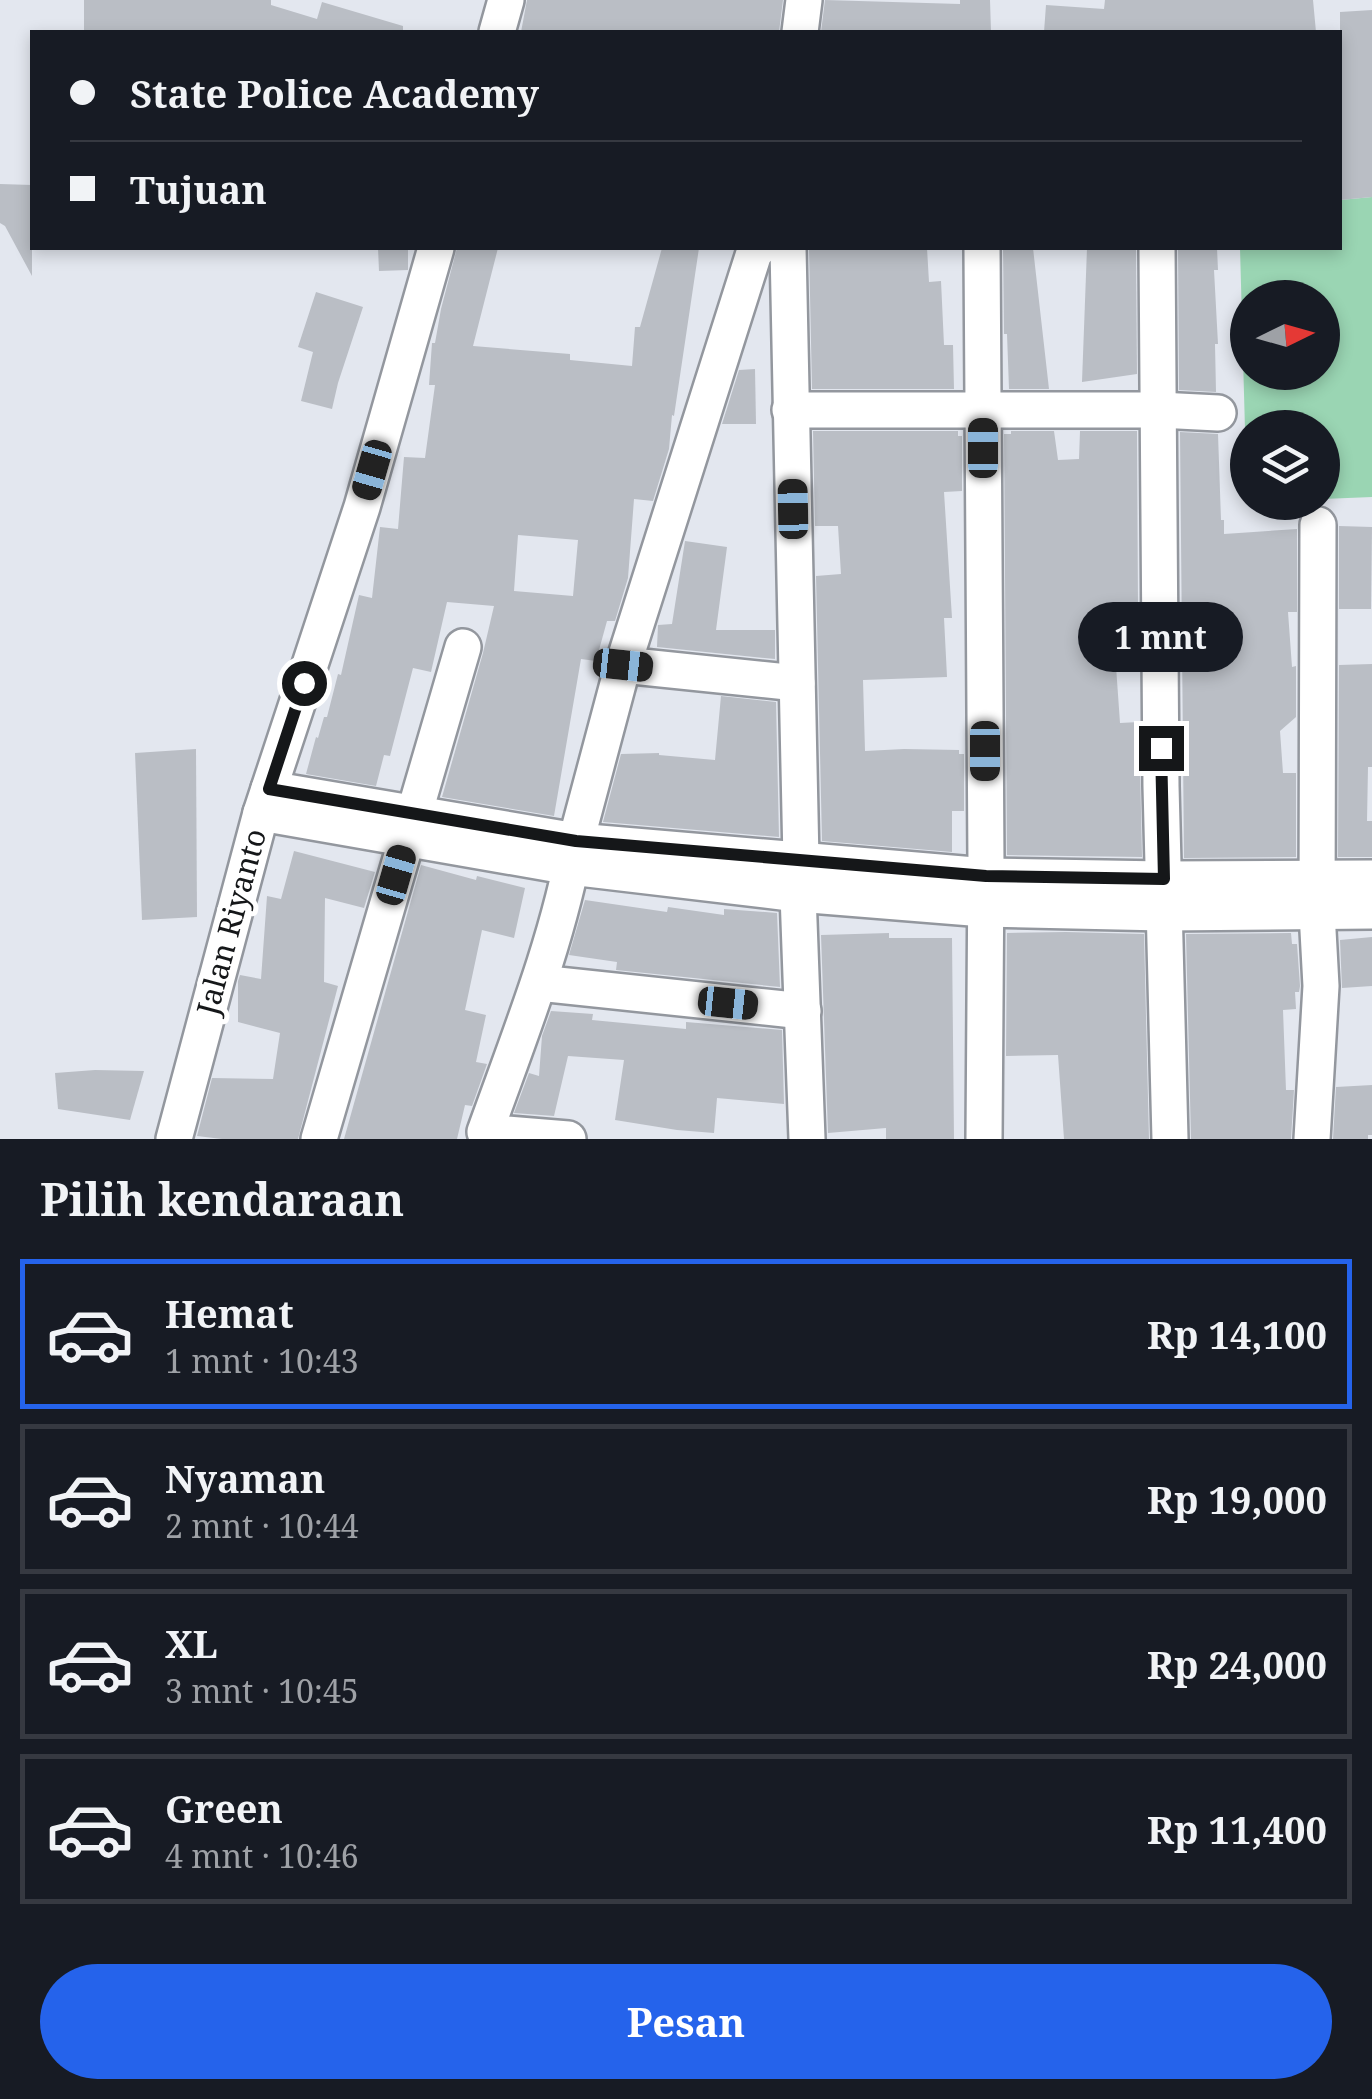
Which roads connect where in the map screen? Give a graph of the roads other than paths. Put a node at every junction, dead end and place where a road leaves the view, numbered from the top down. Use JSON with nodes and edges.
{"nodes":[{"id":1,"x":506,"y":0,"type":"edge"},
{"id":2,"x":804,"y":0,"type":"edge"},
{"id":3,"x":498,"y":30,"type":"edge"},
{"id":4,"x":800,"y":30,"type":"edge"},
{"id":5,"x":435,"y":250,"type":"edge"},
{"id":6,"x":756,"y":250,"type":"edge"},
{"id":7,"x":788,"y":250,"type":"edge"},
{"id":8,"x":982,"y":250,"type":"edge"},
{"id":9,"x":1157,"y":250,"type":"edge"},
{"id":10,"x":790,"y":410,"type":"junction"},
{"id":11,"x":982,"y":410,"type":"junction"},
{"id":12,"x":1158,"y":410,"type":"junction"},
{"id":13,"x":1218,"y":413,"type":"dead end"},
{"id":14,"x":1318,"y":526,"type":"dead end"},
{"id":15,"x":463,"y":646,"type":"dead end"},
{"id":16,"x":623,"y":665,"type":"junction"},
{"id":17,"x":796,"y":683,"type":"junction"},
{"id":18,"x":265,"y":801,"type":"junction"},
{"id":19,"x":410,"y":826,"type":"junction"},
{"id":20,"x":574,"y":854,"type":"junction"},
{"id":21,"x":800,"y":877,"type":"junction"},
{"id":22,"x":1372,"y":878,"type":"edge"},
{"id":23,"x":985,"y":893,"type":"junction"},
{"id":24,"x":1318,"y":895,"type":"junction"},
{"id":25,"x":1164,"y":896,"type":"junction"},
{"id":26,"x":1372,"y":911,"type":"edge"},
{"id":27,"x":539,"y":984,"type":"junction"},
{"id":28,"x":803,"y":1010,"type":"junction"},
{"id":29,"x":484,"y":1136,"type":"edge"},
{"id":30,"x":174,"y":1139,"type":"edge"},
{"id":31,"x":319,"y":1139,"type":"edge"},
{"id":32,"x":568,"y":1139,"type":"edge"},
{"id":33,"x":807,"y":1139,"type":"edge"},
{"id":34,"x":984,"y":1139,"type":"edge"},
{"id":35,"x":1170,"y":1139,"type":"edge"},
{"id":36,"x":1312,"y":1139,"type":"edge"}],
"edges":[{"from":1,"to":3,"type":"street"},
{"from":2,"to":4,"type":"street"},
{"from":5,"to":18,"type":"street","name":"Jalan Riyanto"},
{"from":6,"to":16,"type":"street"},
{"from":7,"to":10,"type":"street"},
{"from":8,"to":11,"type":"street"},
{"from":9,"to":12,"type":"street"},
{"from":10,"to":11,"type":"street"},
{"from":10,"to":17,"type":"street"},
{"from":11,"to":12,"type":"street"},
{"from":11,"to":23,"type":"street"},
{"from":12,"to":13,"type":"street"},
{"from":12,"to":25,"type":"street"},
{"from":14,"to":24,"type":"street"},
{"from":15,"to":19,"type":"street"},
{"from":16,"to":17,"type":"street"},
{"from":16,"to":20,"type":"street"},
{"from":17,"to":21,"type":"street"},
{"from":18,"to":19,"type":"street"},
{"from":18,"to":30,"type":"street","name":"Jalan Riyanto"},
{"from":19,"to":20,"type":"street"},
{"from":19,"to":31,"type":"street"},
{"from":20,"to":21,"type":"street"},
{"from":20,"to":27,"type":"street"},
{"from":21,"to":23,"type":"street"},
{"from":21,"to":28,"type":"street"},
{"from":22,"to":24,"type":"street"},
{"from":23,"to":25,"type":"street"},
{"from":23,"to":34,"type":"street"},
{"from":24,"to":25,"type":"street"},
{"from":24,"to":26,"type":"street"},
{"from":24,"to":36,"type":"street"},
{"from":25,"to":35,"type":"street"},
{"from":27,"to":28,"type":"street"},
{"from":27,"to":29,"type":"street"},
{"from":28,"to":33,"type":"street"},
{"from":29,"to":32,"type":"street"}]}
